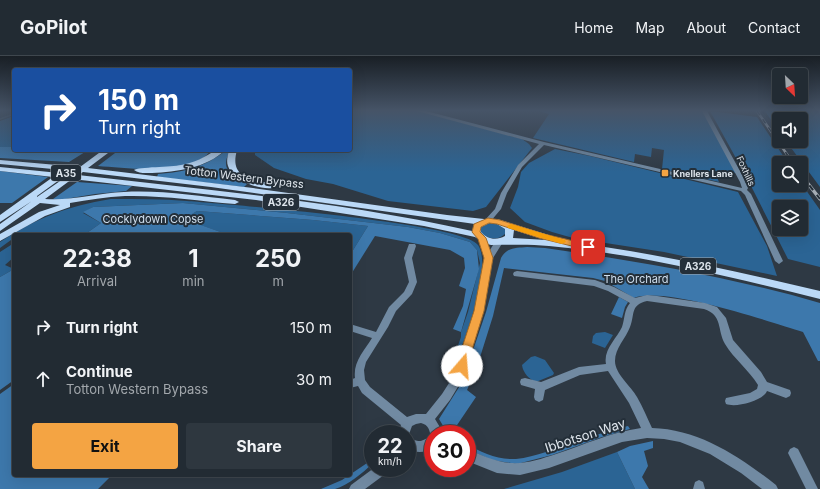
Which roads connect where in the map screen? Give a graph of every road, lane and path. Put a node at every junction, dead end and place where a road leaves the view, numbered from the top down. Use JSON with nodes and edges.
{"nodes":[{"id":1,"x":497,"y":131,"type":"edge"},
{"id":2,"x":715,"y":131,"type":"edge"},
{"id":3,"x":543,"y":143,"type":"junction"},
{"id":4,"x":215,"y":152,"type":"edge"},
{"id":5,"x":218,"y":152,"type":"edge"},
{"id":6,"x":232,"y":152,"type":"edge"},
{"id":7,"x":102,"y":153,"type":"edge"},
{"id":8,"x":205,"y":160,"type":"junction"},
{"id":9,"x":0,"y":162,"type":"edge"},
{"id":10,"x":20,"y":163,"type":"junction"},
{"id":11,"x":0,"y":169,"type":"edge"},
{"id":12,"x":743,"y":190,"type":"junction"},
{"id":13,"x":116,"y":194,"type":"junction"},
{"id":14,"x":37,"y":196,"type":"junction"},
{"id":15,"x":371,"y":206,"type":"junction"},
{"id":16,"x":498,"y":209,"type":"junction"},
{"id":17,"x":360,"y":213,"type":"junction"},
{"id":18,"x":0,"y":219,"type":"edge"},
{"id":19,"x":486,"y":221,"type":"junction"},
{"id":20,"x":504,"y":224,"type":"junction"},
{"id":21,"x":0,"y":228,"type":"edge"},
{"id":22,"x":480,"y":237,"type":"junction"},
{"id":23,"x":0,"y":238,"type":"edge"},
{"id":24,"x":501,"y":241,"type":"junction"},
{"id":25,"x":574,"y":245,"type":"junction"},
{"id":26,"x":412,"y":246,"type":"dead end"},
{"id":27,"x":489,"y":258,"type":"junction"},
{"id":28,"x":779,"y":261,"type":"dead end"},
{"id":29,"x":516,"y":274,"type":"dead end"},
{"id":30,"x":820,"y":295,"type":"edge"},
{"id":31,"x":635,"y":302,"type":"junction"},
{"id":32,"x":352,"y":328,"type":"edge"},
{"id":33,"x":378,"y":336,"type":"junction"},
{"id":34,"x":612,"y":367,"type":"junction"},
{"id":35,"x":360,"y":381,"type":"junction"},
{"id":36,"x":525,"y":382,"type":"dead end"},
{"id":37,"x":352,"y":383,"type":"edge"},
{"id":38,"x":763,"y":385,"type":"junction"},
{"id":39,"x":786,"y":393,"type":"dead end"},
{"id":40,"x":730,"y":401,"type":"dead end"},
{"id":41,"x":428,"y":420,"type":"junction"},
{"id":42,"x":407,"y":423,"type":"joint"},
{"id":43,"x":433,"y":425,"type":"edge"},
{"id":44,"x":649,"y":433,"type":"junction"},
{"id":45,"x":794,"y":453,"type":"dead end"},
{"id":46,"x":476,"y":459,"type":"edge"},
{"id":47,"x":372,"y":477,"type":"edge"},
{"id":48,"x":356,"y":489,"type":"edge"},
{"id":49,"x":772,"y":489,"type":"edge"},
{"id":50,"x":812,"y":489,"type":"edge"}],
"edges":[{"from":1,"to":3,"type":"street"},
{"from":2,"to":12,"type":"street","name":"Foxhills"},
{"from":3,"to":12,"type":"street"},
{"from":3,"to":16,"type":"street"},
{"from":4,"to":8,"type":"main road"},
{"from":5,"to":8,"type":"main road"},
{"from":6,"to":15,"type":"main road"},
{"from":7,"to":14,"type":"main road","number":"A35"},
{"from":7,"to":14,"type":"main road","number":"A35"},
{"from":8,"to":10,"type":"main road"},
{"from":9,"to":10,"type":"main road","name":"Totton Western Bypass","number":"A326"},
{"from":10,"to":15,"type":"main road","name":"Totton Western Bypass","number":"A326"},
{"from":11,"to":17,"type":"main road","name":"Totton Western Bypass","number":"A326"},
{"from":12,"to":28,"type":"street","name":"Foxhills"},
{"from":13,"to":14,"type":"main road"},
{"from":13,"to":17,"type":"main road"},
{"from":13,"to":23,"type":"main road"},
{"from":14,"to":18,"type":"main road","number":"A35"},
{"from":14,"to":21,"type":"main road","number":"A35"},
{"from":15,"to":19,"type":"main road","name":"Totton Western Bypass","number":"A326"},
{"from":16,"to":19,"type":"street"},
{"from":16,"to":20,"type":"street"},
{"from":17,"to":22,"type":"main road","name":"Totton Western Bypass","number":"A326"},
{"from":19,"to":20,"type":"main road","name":"Totton Western Bypass"},
{"from":19,"to":22,"type":"main road"},
{"from":20,"to":24,"type":"main road"},
{"from":20,"to":25,"type":"main road","number":"A326"},
{"from":22,"to":24,"type":"main road","name":"Totton Western Bypass"},
{"from":22,"to":27,"type":"street"},
{"from":24,"to":25,"type":"main road","number":"A326"},
{"from":24,"to":27,"type":"street"},
{"from":25,"to":30,"type":"main road","number":"A326"},
{"from":26,"to":33,"type":"street"},
{"from":27,"to":41,"type":"street"},
{"from":29,"to":31,"type":"street"},
{"from":31,"to":34,"type":"street"},
{"from":31,"to":38,"type":"street"},
{"from":32,"to":33,"type":"street"},
{"from":33,"to":35,"type":"street"},
{"from":34,"to":36,"type":"street"},
{"from":34,"to":44,"type":"street"},
{"from":35,"to":37,"type":"street"},
{"from":35,"to":42,"type":"street"},
{"from":38,"to":39,"type":"street"},
{"from":38,"to":40,"type":"street"},
{"from":41,"to":42,"type":"street"},
{"from":41,"to":43,"type":"street"},
{"from":44,"to":46,"type":"street","name":"Ibbotson Way"},
{"from":44,"to":49,"type":"street","name":"Ibbotson Way"},
{"from":45,"to":50,"type":"street"},
{"from":47,"to":48,"type":"street"}]}
